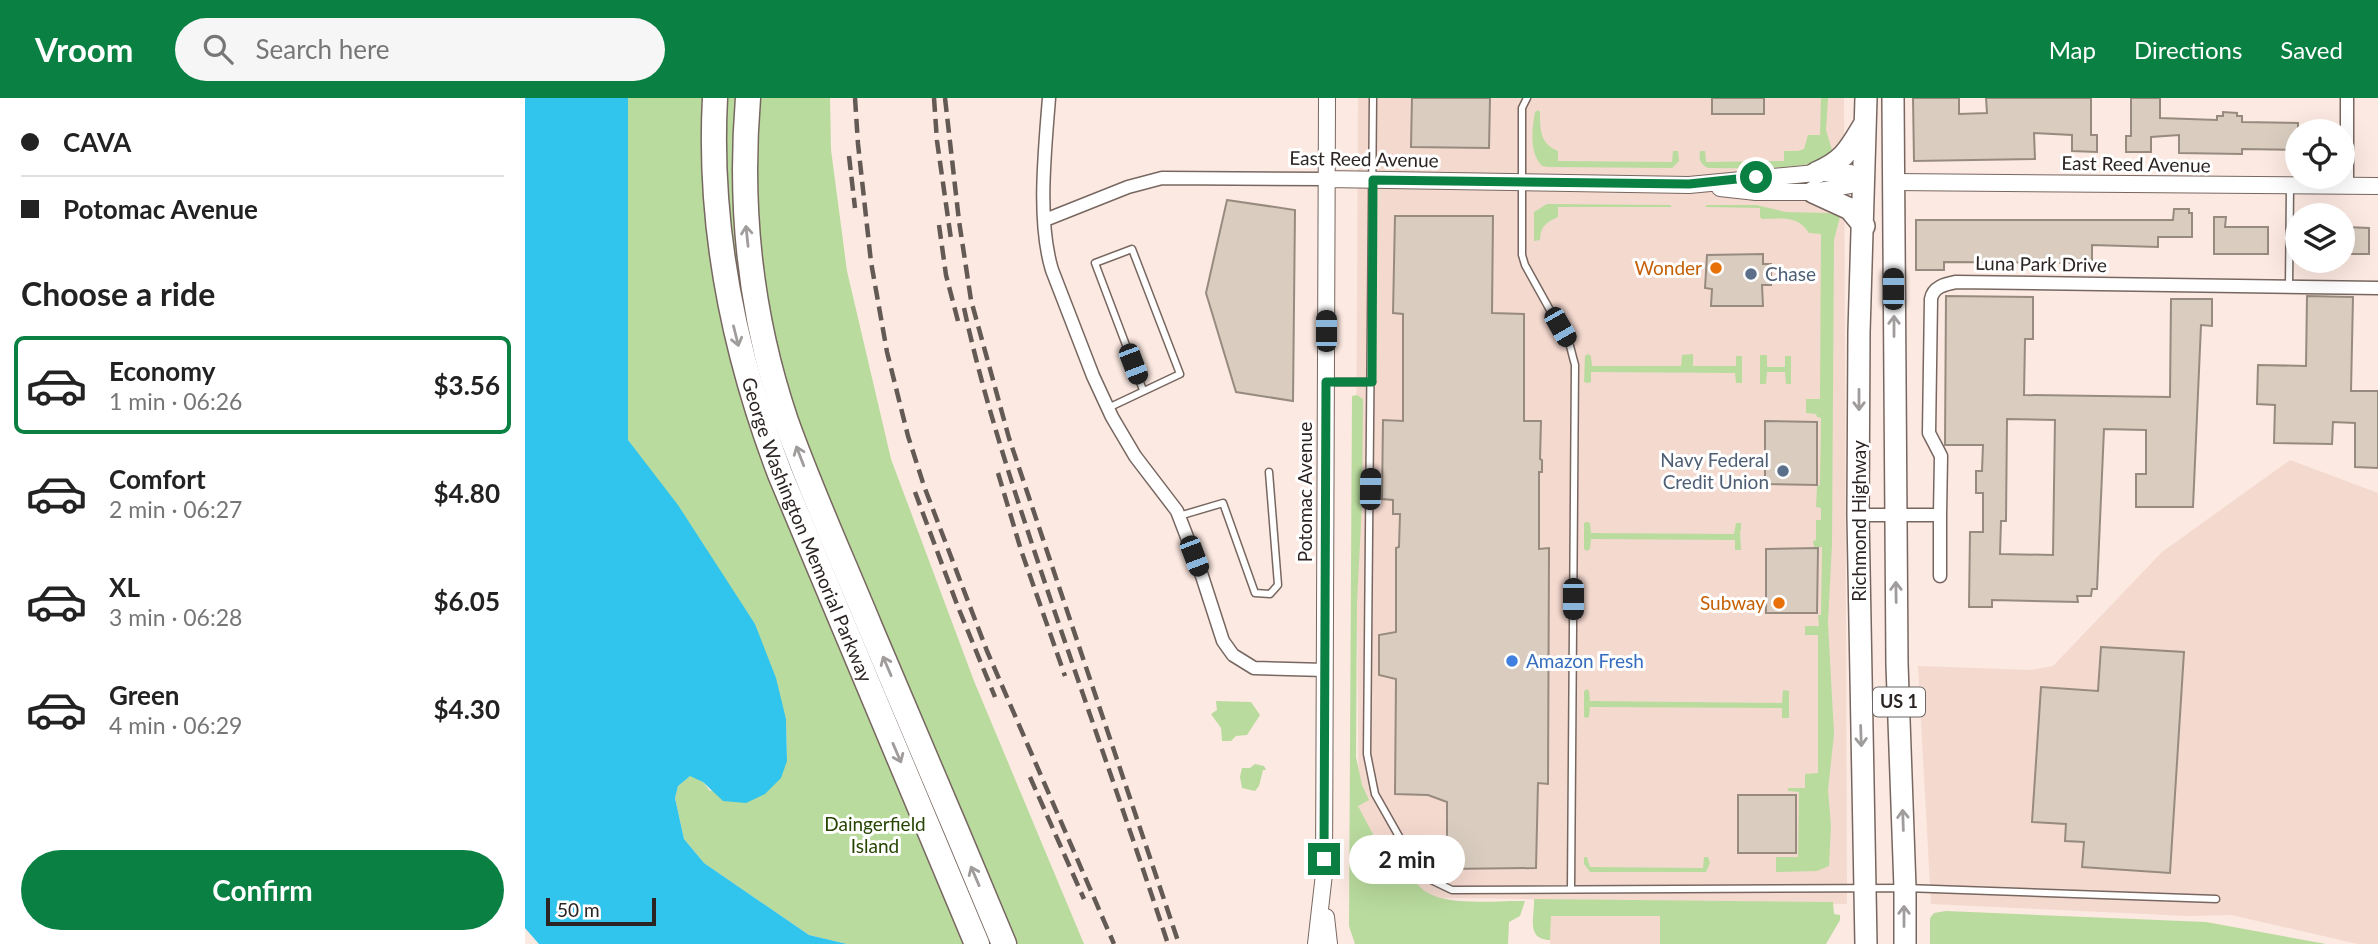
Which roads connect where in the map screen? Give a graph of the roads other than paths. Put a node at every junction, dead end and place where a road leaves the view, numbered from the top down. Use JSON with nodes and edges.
{"nodes":[{"id":1,"x":715,"y":98,"type":"edge"},
{"id":2,"x":748,"y":98,"type":"edge"},
{"id":3,"x":1049,"y":98,"type":"edge"},
{"id":4,"x":1327,"y":98,"type":"edge"},
{"id":5,"x":1373,"y":98,"type":"edge"},
{"id":6,"x":1527,"y":98,"type":"edge"},
{"id":7,"x":1866,"y":98,"type":"edge"},
{"id":8,"x":1893,"y":98,"type":"edge"},
{"id":9,"x":2347,"y":98,"type":"edge"},
{"id":10,"x":2347,"y":119,"type":"edge"},
{"id":11,"x":1866,"y":124,"type":"junction"},
{"id":12,"x":1327,"y":179,"type":"junction"},
{"id":13,"x":1373,"y":180,"type":"junction"},
{"id":14,"x":1521,"y":183,"type":"junction"},
{"id":15,"x":1815,"y":183,"type":"junction"},
{"id":16,"x":2285,"y":186,"type":"edge"},
{"id":17,"x":2355,"y":186,"type":"edge"},
{"id":18,"x":2378,"y":186,"type":"edge"},
{"id":19,"x":1874,"y":189,"type":"junction"},
{"id":20,"x":2290,"y":189,"type":"edge"},
{"id":21,"x":1045,"y":220,"type":"junction"},
{"id":22,"x":2289,"y":287,"type":"junction"},
{"id":23,"x":2378,"y":288,"type":"edge"},
{"id":24,"x":1326,"y":382,"type":"junction"},
{"id":25,"x":1372,"y":382,"type":"junction"},
{"id":26,"x":1143,"y":390,"type":"junction"},
{"id":27,"x":1108,"y":408,"type":"junction"},
{"id":28,"x":1269,"y":472,"type":"dead end"},
{"id":29,"x":1858,"y":515,"type":"junction"},
{"id":30,"x":1895,"y":515,"type":"junction"},
{"id":31,"x":1940,"y":515,"type":"junction"},
{"id":32,"x":1179,"y":516,"type":"junction"},
{"id":33,"x":1940,"y":576,"type":"dead end"},
{"id":34,"x":1325,"y":670,"type":"junction"},
{"id":35,"x":1323,"y":886,"type":"junction"},
{"id":36,"x":1866,"y":888,"type":"junction"},
{"id":37,"x":1905,"y":888,"type":"junction"},
{"id":38,"x":1571,"y":889,"type":"junction"},
{"id":39,"x":2216,"y":899,"type":"dead end"},
{"id":40,"x":976,"y":941,"type":"edge"},
{"id":41,"x":1003,"y":941,"type":"edge"},
{"id":42,"x":1316,"y":944,"type":"edge"},
{"id":43,"x":1329,"y":944,"type":"edge"},
{"id":44,"x":1866,"y":944,"type":"edge"},
{"id":45,"x":1905,"y":944,"type":"edge"}],
"edges":[{"from":1,"to":40,"type":"highway","name":"George Washington Memorial Parkway","one_way":true},
{"from":41,"to":2,"type":"highway","name":"George Washington Memorial Parkway","one_way":true},
{"from":3,"to":21,"type":"street"},
{"from":4,"to":12,"type":"street","name":"Potomac Avenue"},
{"from":5,"to":13,"type":"lane"},
{"from":6,"to":14,"type":"lane"},
{"from":7,"to":11,"type":"highway","name":"Richmond Highway","number":"US 1"},
{"from":8,"to":19,"type":"highway","name":"Richmond Highway","number":"US 1"},
{"from":9,"to":10,"type":"street"},
{"from":11,"to":15,"type":"highway"},
{"from":11,"to":19,"type":"highway","name":"Richmond Highway","number":"US 1"},
{"from":12,"to":13,"type":"street","name":"East Reed Avenue"},
{"from":12,"to":21,"type":"street","name":"East Reed Avenue"},
{"from":12,"to":24,"type":"street","name":"Potomac Avenue"},
{"from":13,"to":14,"type":"street","name":"East Reed Avenue"},
{"from":13,"to":25,"type":"lane"},
{"from":14,"to":15,"type":"street","name":"East Reed Avenue"},
{"from":14,"to":38,"type":"lane"},
{"from":15,"to":19,"type":"street","name":"East Reed Avenue"},
{"from":15,"to":19,"type":"highway"},
{"from":16,"to":19,"type":"street","name":"East Reed Avenue"},
{"from":17,"to":18,"type":"street","name":"East Reed Avenue"},
{"from":19,"to":29,"type":"highway","name":"Richmond Highway","number":"US 1","one_way":true},
{"from":30,"to":19,"type":"highway","name":"Richmond Highway","number":"US 1","one_way":true},
{"from":20,"to":22,"type":"lane"},
{"from":21,"to":27,"type":"street"},
{"from":22,"to":23,"type":"street","name":"Luna Park Drive"},
{"from":22,"to":31,"type":"street","name":"Luna Park Drive"},
{"from":24,"to":25,"type":"lane"},
{"from":24,"to":34,"type":"street","name":"Potomac Avenue"},
{"from":25,"to":38,"type":"lane"},
{"from":26,"to":26,"type":"lane"},
{"from":26,"to":27,"type":"lane"},
{"from":27,"to":32,"type":"street"},
{"from":28,"to":32,"type":"lane"},
{"from":29,"to":30,"type":"street"},
{"from":29,"to":36,"type":"highway","name":"Richmond Highway","number":"US 1","one_way":true},
{"from":30,"to":31,"type":"street"},
{"from":37,"to":30,"type":"highway","name":"Richmond Highway","number":"US 1","one_way":true},
{"from":31,"to":33,"type":"street","name":"Luna Park Drive"},
{"from":32,"to":34,"type":"street"},
{"from":34,"to":35,"type":"street","name":"Potomac Avenue"},
{"from":35,"to":42,"type":"street","name":"Potomac Avenue"},
{"from":35,"to":43,"type":"street","name":"Potomac Avenue"},
{"from":36,"to":37,"type":"lane"},
{"from":36,"to":38,"type":"lane"},
{"from":36,"to":44,"type":"highway","name":"Richmond Highway","number":"US 1"},
{"from":37,"to":39,"type":"lane"},
{"from":45,"to":37,"type":"highway","name":"Richmond Highway","number":"US 1","one_way":true}]}
